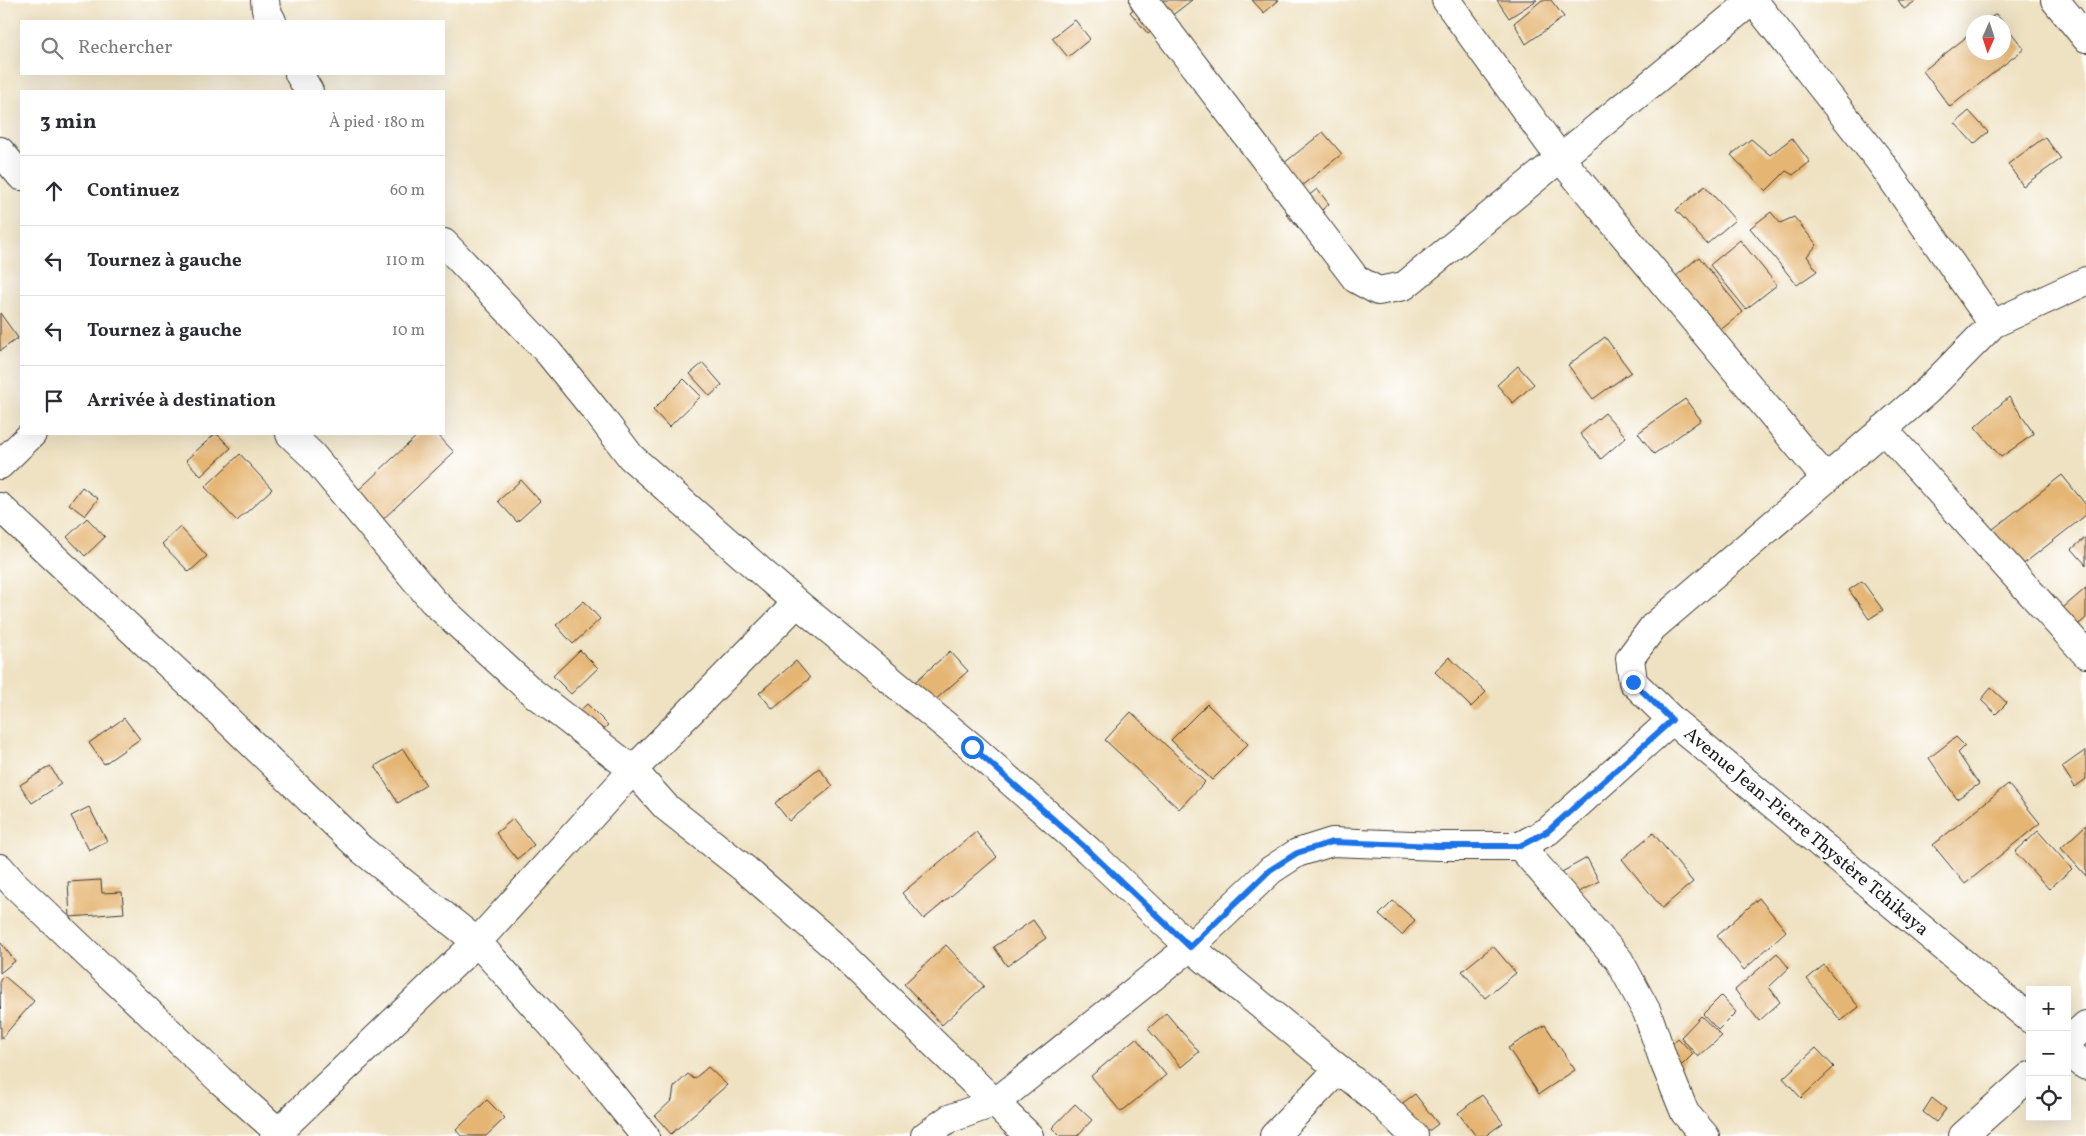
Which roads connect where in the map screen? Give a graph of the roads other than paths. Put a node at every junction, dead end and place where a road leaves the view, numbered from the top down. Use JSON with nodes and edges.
{"nodes":[{"id":1,"x":265,"y":0,"type":"edge"},
{"id":2,"x":1144,"y":0,"type":"edge"},
{"id":3,"x":1446,"y":0,"type":"edge"},
{"id":4,"x":1753,"y":0,"type":"edge"},
{"id":5,"x":2055,"y":0,"type":"edge"},
{"id":6,"x":271,"y":20,"type":"edge"},
{"id":7,"x":2086,"y":38,"type":"edge"},
{"id":8,"x":300,"y":75,"type":"edge"},
{"id":9,"x":308,"y":90,"type":"edge"},
{"id":10,"x":0,"y":151,"type":"edge"},
{"id":11,"x":1560,"y":158,"type":"junction"},
{"id":12,"x":20,"y":175,"type":"edge"},
{"id":13,"x":445,"y":244,"type":"edge"},
{"id":14,"x":2086,"y":281,"type":"edge"},
{"id":15,"x":1993,"y":324,"type":"junction"},
{"id":16,"x":1883,"y":429,"type":"junction"},
{"id":17,"x":31,"y":435,"type":"edge"},
{"id":18,"x":291,"y":435,"type":"edge"},
{"id":19,"x":0,"y":465,"type":"edge"},
{"id":20,"x":1826,"y":478,"type":"junction"},
{"id":21,"x":0,"y":507,"type":"edge"},
{"id":22,"x":797,"y":603,"type":"junction"},
{"id":23,"x":2086,"y":654,"type":"edge"},
{"id":24,"x":1672,"y":720,"type":"junction"},
{"id":25,"x":633,"y":770,"type":"junction"},
{"id":26,"x":1520,"y":846,"type":"junction"},
{"id":27,"x":0,"y":868,"type":"edge"},
{"id":28,"x":477,"y":942,"type":"junction"},
{"id":29,"x":1190,"y":947,"type":"junction"},
{"id":30,"x":2026,"y":1016,"type":"edge"},
{"id":31,"x":2086,"y":1025,"type":"edge"},
{"id":32,"x":2071,"y":1038,"type":"edge"},
{"id":33,"x":2071,"y":1053,"type":"edge"},
{"id":34,"x":2086,"y":1066,"type":"edge"},
{"id":35,"x":1338,"y":1070,"type":"junction"},
{"id":36,"x":2026,"y":1080,"type":"edge"},
{"id":37,"x":996,"y":1102,"type":"junction"},
{"id":38,"x":278,"y":1135,"type":"edge"},
{"id":39,"x":645,"y":1136,"type":"edge"},
{"id":40,"x":925,"y":1136,"type":"edge"},
{"id":41,"x":1029,"y":1136,"type":"edge"},
{"id":42,"x":1274,"y":1136,"type":"edge"},
{"id":43,"x":1414,"y":1136,"type":"edge"},
{"id":44,"x":1705,"y":1136,"type":"edge"},
{"id":45,"x":1963,"y":1136,"type":"edge"}],
"edges":[{"from":1,"to":6,"type":"street"},
{"from":2,"to":11,"type":"street"},
{"from":3,"to":11,"type":"street"},
{"from":4,"to":11,"type":"street"},
{"from":4,"to":15,"type":"street"},
{"from":5,"to":7,"type":"street"},
{"from":8,"to":9,"type":"street"},
{"from":10,"to":12,"type":"street"},
{"from":11,"to":20,"type":"street"},
{"from":13,"to":22,"type":"street"},
{"from":14,"to":15,"type":"street"},
{"from":15,"to":16,"type":"street","name":"Avenue Jean-Pierre Thystère Tchikaya"},
{"from":16,"to":20,"type":"street","name":"Avenue Jean-Pierre Thystère Tchikaya"},
{"from":16,"to":23,"type":"street"},
{"from":17,"to":19,"type":"street"},
{"from":18,"to":25,"type":"street"},
{"from":20,"to":24,"type":"street","name":"Avenue Jean-Pierre Thystère Tchikaya"},
{"from":21,"to":28,"type":"street"},
{"from":22,"to":25,"type":"street"},
{"from":22,"to":29,"type":"street"},
{"from":24,"to":26,"type":"street"},
{"from":24,"to":30,"type":"street","name":"Avenue Jean-Pierre Thystère Tchikaya"},
{"from":25,"to":28,"type":"street"},
{"from":25,"to":37,"type":"street"},
{"from":26,"to":29,"type":"street"},
{"from":26,"to":44,"type":"street"},
{"from":27,"to":38,"type":"street"},
{"from":28,"to":38,"type":"street"},
{"from":28,"to":39,"type":"street"},
{"from":29,"to":35,"type":"street"},
{"from":29,"to":37,"type":"street"},
{"from":31,"to":32,"type":"street"},
{"from":33,"to":34,"type":"street"},
{"from":35,"to":42,"type":"street"},
{"from":35,"to":43,"type":"street"},
{"from":36,"to":45,"type":"street"},
{"from":37,"to":40,"type":"street"},
{"from":37,"to":41,"type":"street"}]}
